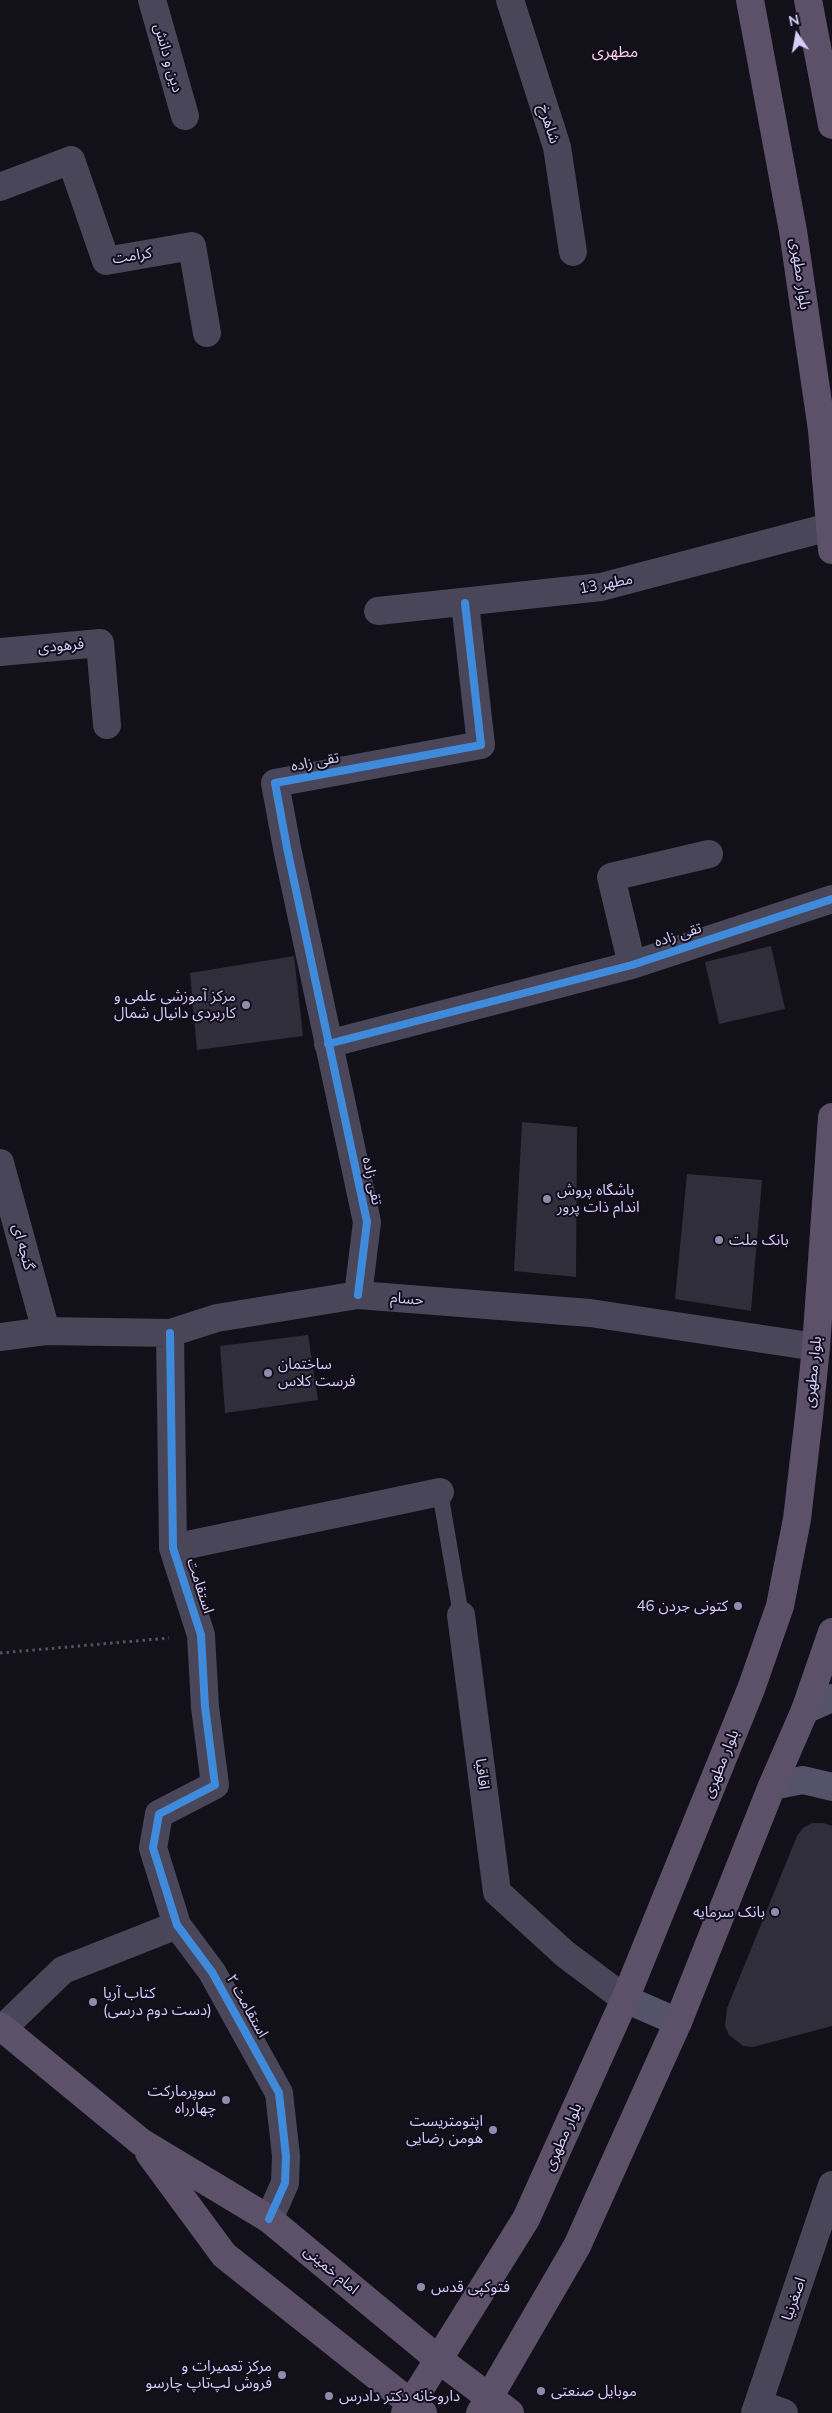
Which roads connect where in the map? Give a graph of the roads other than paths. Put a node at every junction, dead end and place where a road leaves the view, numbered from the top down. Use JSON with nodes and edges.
{"nodes":[{"id":1,"x":152,"y":0,"type":"edge"},
{"id":2,"x":510,"y":0,"type":"edge"},
{"id":3,"x":750,"y":0,"type":"edge"},
{"id":4,"x":810,"y":1,"type":"edge"},
{"id":5,"x":185,"y":116,"type":"dead end"},
{"id":6,"x":832,"y":125,"type":"edge"},
{"id":7,"x":0,"y":187,"type":"edge"},
{"id":8,"x":573,"y":252,"type":"dead end"},
{"id":9,"x":207,"y":334,"type":"dead end"},
{"id":10,"x":831,"y":538,"type":"edge"},
{"id":11,"x":465,"y":603,"type":"junction"},
{"id":12,"x":378,"y":611,"type":"dead end"},
{"id":13,"x":0,"y":652,"type":"edge"},
{"id":14,"x":107,"y":725,"type":"dead end"},
{"id":15,"x":709,"y":854,"type":"dead end"},
{"id":16,"x":832,"y":899,"type":"edge"},
{"id":17,"x":632,"y":964,"type":"junction"},
{"id":18,"x":328,"y":1044,"type":"junction"},
{"id":19,"x":832,"y":1117,"type":"edge"},
{"id":20,"x":0,"y":1163,"type":"edge"},
{"id":21,"x":358,"y":1295,"type":"junction"},
{"id":22,"x":46,"y":1331,"type":"junction"},
{"id":23,"x":170,"y":1333,"type":"junction"},
{"id":24,"x":0,"y":1337,"type":"edge"},
{"id":25,"x":816,"y":1347,"type":"junction"},
{"id":26,"x":440,"y":1492,"type":"joint"},
{"id":27,"x":173,"y":1548,"type":"junction"},
{"id":28,"x":461,"y":1615,"type":"joint"},
{"id":29,"x":832,"y":1632,"type":"edge"},
{"id":30,"x":832,"y":1698,"type":"edge"},
{"id":31,"x":805,"y":1710,"type":"junction"},
{"id":32,"x":772,"y":1786,"type":"junction"},
{"id":33,"x":832,"y":1786,"type":"edge"},
{"id":34,"x":160,"y":1814,"type":"joint"},
{"id":35,"x":177,"y":1925,"type":"junction"},
{"id":36,"x":624,"y":1999,"type":"junction"},
{"id":37,"x":678,"y":2022,"type":"junction"},
{"id":38,"x":2,"y":2027,"type":"edge"},
{"id":39,"x":142,"y":2142,"type":"junction"},
{"id":40,"x":832,"y":2185,"type":"edge"},
{"id":41,"x":269,"y":2220,"type":"junction"},
{"id":42,"x":438,"y":2359,"type":"junction"},
{"id":43,"x":493,"y":2408,"type":"edge"},
{"id":44,"x":757,"y":2408,"type":"edge"},
{"id":45,"x":413,"y":2410,"type":"edge"},
{"id":46,"x":784,"y":2413,"type":"edge"}],
"edges":[{"from":1,"to":5,"type":"street","name":"دین و دانش"},
{"from":2,"to":8,"type":"street","name":"شاهرخ"},
{"from":3,"to":10,"type":"main road","name":"بلوار مطهری"},
{"from":4,"to":6,"type":"main road"},
{"from":7,"to":9,"type":"street","name":"کرامت"},
{"from":10,"to":11,"type":"street","name":"مطهر 13"},
{"from":11,"to":12,"type":"street","name":"مطهر 13"},
{"from":11,"to":18,"type":"street","name":"تقی زاده"},
{"from":13,"to":14,"type":"street","name":"فرهودی"},
{"from":15,"to":17,"type":"street"},
{"from":16,"to":17,"type":"street","name":"تقی زاده"},
{"from":17,"to":18,"type":"street","name":"تقی زاده"},
{"from":18,"to":21,"type":"street","name":"تقی زاده"},
{"from":19,"to":25,"type":"main road","name":"بلوار مطهری"},
{"from":20,"to":22,"type":"street","name":"گنجه ای"},
{"from":21,"to":23,"type":"street","name":"حسام"},
{"from":21,"to":25,"type":"street","name":"حسام"},
{"from":22,"to":23,"type":"street","name":"حسام"},
{"from":22,"to":24,"type":"street","name":"حسام"},
{"from":23,"to":27,"type":"street","name":"استقامت"},
{"from":25,"to":36,"type":"main road","name":"بلوار مطهری"},
{"from":26,"to":27,"type":"street","name":"استقامت"},
{"from":26,"to":28,"type":"lane","name":"اقاقیا"},
{"from":27,"to":34,"type":"street","name":"استقامت"},
{"from":28,"to":36,"type":"street","name":"اقاقیا"},
{"from":29,"to":31,"type":"main road"},
{"from":30,"to":31,"type":"main road"},
{"from":31,"to":32,"type":"main road"},
{"from":32,"to":33,"type":"main road"},
{"from":32,"to":37,"type":"main road"},
{"from":34,"to":35,"type":"street","name":"استقامت ۲"},
{"from":35,"to":38,"type":"street"},
{"from":35,"to":41,"type":"street","name":"استقامت ۲"},
{"from":36,"to":37,"type":"main road"},
{"from":36,"to":42,"type":"main road","name":"بلوار مطهری"},
{"from":37,"to":43,"type":"main road"},
{"from":38,"to":39,"type":"main road","name":"امام خمینی"},
{"from":39,"to":41,"type":"main road","name":"امام خمینی"},
{"from":39,"to":45,"type":"main road","name":"امام خمینی"},
{"from":40,"to":44,"type":"street","name":"اصغرنیا"},
{"from":41,"to":42,"type":"main road","name":"امام خمینی"},
{"from":42,"to":43,"type":"main road","name":"امام خمینی"},
{"from":42,"to":45,"type":"main road","name":"بلوار مطهری"},
{"from":44,"to":46,"type":"street"}]}
